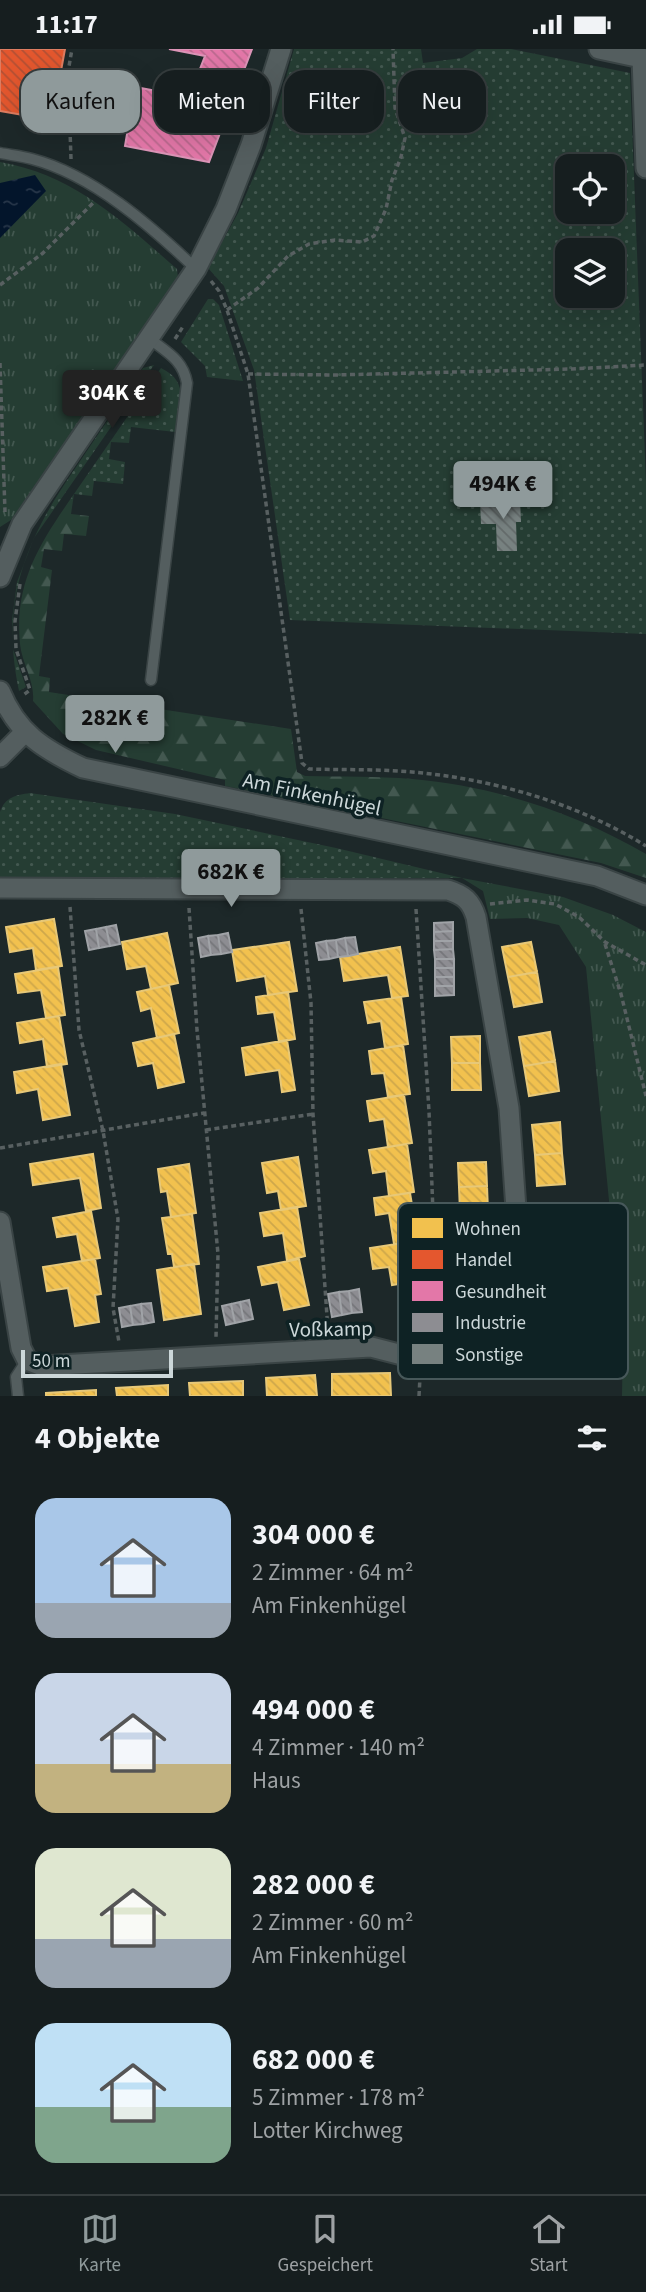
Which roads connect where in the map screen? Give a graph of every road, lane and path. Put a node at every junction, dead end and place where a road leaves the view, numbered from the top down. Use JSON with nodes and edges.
{"nodes":[{"id":1,"x":72,"y":49,"type":"edge"},
{"id":2,"x":281,"y":49,"type":"edge"},
{"id":3,"x":393,"y":49,"type":"edge"},
{"id":4,"x":598,"y":49,"type":"edge"},
{"id":5,"x":644,"y":58,"type":"edge"},
{"id":6,"x":0,"y":153,"type":"edge"},
{"id":7,"x":646,"y":168,"type":"edge"},
{"id":8,"x":71,"y":175,"type":"junction"},
{"id":9,"x":103,"y":193,"type":"junction"},
{"id":10,"x":196,"y":269,"type":"junction"},
{"id":11,"x":0,"y":285,"type":"edge"},
{"id":12,"x":227,"y":310,"type":"junction"},
{"id":13,"x":189,"y":318,"type":"dead end"},
{"id":14,"x":150,"y":339,"type":"junction"},
{"id":15,"x":166,"y":351,"type":"junction"},
{"id":16,"x":0,"y":363,"type":"edge"},
{"id":17,"x":646,"y":365,"type":"edge"},
{"id":18,"x":248,"y":375,"type":"junction"},
{"id":19,"x":4,"y":523,"type":"dead end"},
{"id":20,"x":0,"y":576,"type":"edge"},
{"id":21,"x":20,"y":582,"type":"dead end"},
{"id":22,"x":151,"y":680,"type":"dead end"},
{"id":23,"x":0,"y":691,"type":"edge"},
{"id":24,"x":7,"y":709,"type":"junction"},
{"id":25,"x":25,"y":732,"type":"junction"},
{"id":26,"x":0,"y":757,"type":"edge"},
{"id":27,"x":646,"y":846,"type":"edge"},
{"id":28,"x":0,"y":888,"type":"edge"},
{"id":29,"x":69,"y":888,"type":"junction"},
{"id":30,"x":187,"y":889,"type":"junction"},
{"id":31,"x":300,"y":889,"type":"junction"},
{"id":32,"x":415,"y":890,"type":"junction"},
{"id":33,"x":646,"y":895,"type":"edge"},
{"id":34,"x":472,"y":905,"type":"junction"},
{"id":35,"x":605,"y":942,"type":"junction"},
{"id":36,"x":646,"y":965,"type":"edge"},
{"id":37,"x":646,"y":1096,"type":"edge"},
{"id":38,"x":204,"y":1113,"type":"junction"},
{"id":39,"x":313,"y":1114,"type":"junction"},
{"id":40,"x":206,"y":1130,"type":"junction"},
{"id":41,"x":103,"y":1131,"type":"junction"},
{"id":42,"x":0,"y":1148,"type":"edge"},
{"id":43,"x":433,"y":1203,"type":"edge"},
{"id":44,"x":516,"y":1203,"type":"edge"},
{"id":45,"x":0,"y":1221,"type":"edge"},
{"id":46,"x":329,"y":1349,"type":"junction"},
{"id":47,"x":398,"y":1355,"type":"edge"},
{"id":48,"x":215,"y":1356,"type":"junction"},
{"id":49,"x":27,"y":1360,"type":"junction"},
{"id":50,"x":122,"y":1361,"type":"junction"},
{"id":51,"x":18,"y":1396,"type":"edge"}],
"edges":[{"from":1,"to":8,"type":"path"},
{"from":2,"to":10,"type":"street"},
{"from":3,"to":12,"type":"path"},
{"from":4,"to":5,"type":"street"},
{"from":5,"to":7,"type":"street"},
{"from":6,"to":8,"type":"lane"},
{"from":8,"to":9,"type":"lane"},
{"from":9,"to":10,"type":"lane"},
{"from":9,"to":11,"type":"path"},
{"from":10,"to":12,"type":"path"},
{"from":10,"to":14,"type":"street"},
{"from":12,"to":18,"type":"path"},
{"from":13,"to":15,"type":"path"},
{"from":14,"to":15,"type":"lane"},
{"from":14,"to":20,"type":"street"},
{"from":15,"to":22,"type":"lane"},
{"from":16,"to":19,"type":"path"},
{"from":17,"to":18,"type":"path"},
{"from":18,"to":27,"type":"path"},
{"from":21,"to":24,"type":"path"},
{"from":23,"to":24,"type":"street","name":"Am Finkenhügel"},
{"from":24,"to":25,"type":"street","name":"Am Finkenhügel"},
{"from":25,"to":26,"type":"street"},
{"from":25,"to":33,"type":"street","name":"Am Finkenhügel"},
{"from":28,"to":29,"type":"street"},
{"from":29,"to":30,"type":"street"},
{"from":29,"to":41,"type":"path"},
{"from":30,"to":31,"type":"street"},
{"from":30,"to":38,"type":"path"},
{"from":31,"to":32,"type":"street"},
{"from":31,"to":39,"type":"path"},
{"from":32,"to":34,"type":"street"},
{"from":32,"to":43,"type":"path"},
{"from":34,"to":35,"type":"path"},
{"from":34,"to":44,"type":"street","name":"Voßkamp"},
{"from":35,"to":36,"type":"path"},
{"from":35,"to":37,"type":"path"},
{"from":38,"to":40,"type":"path"},
{"from":38,"to":41,"type":"path"},
{"from":39,"to":40,"type":"path"},
{"from":39,"to":46,"type":"path"},
{"from":40,"to":48,"type":"path"},
{"from":41,"to":42,"type":"path"},
{"from":41,"to":50,"type":"path"},
{"from":45,"to":49,"type":"street"},
{"from":46,"to":47,"type":"street","name":"Voßkamp"},
{"from":46,"to":48,"type":"street","name":"Voßkamp"},
{"from":48,"to":50,"type":"street","name":"Voßkamp"},
{"from":49,"to":50,"type":"street","name":"Voßkamp"},
{"from":49,"to":51,"type":"lane"}]}
